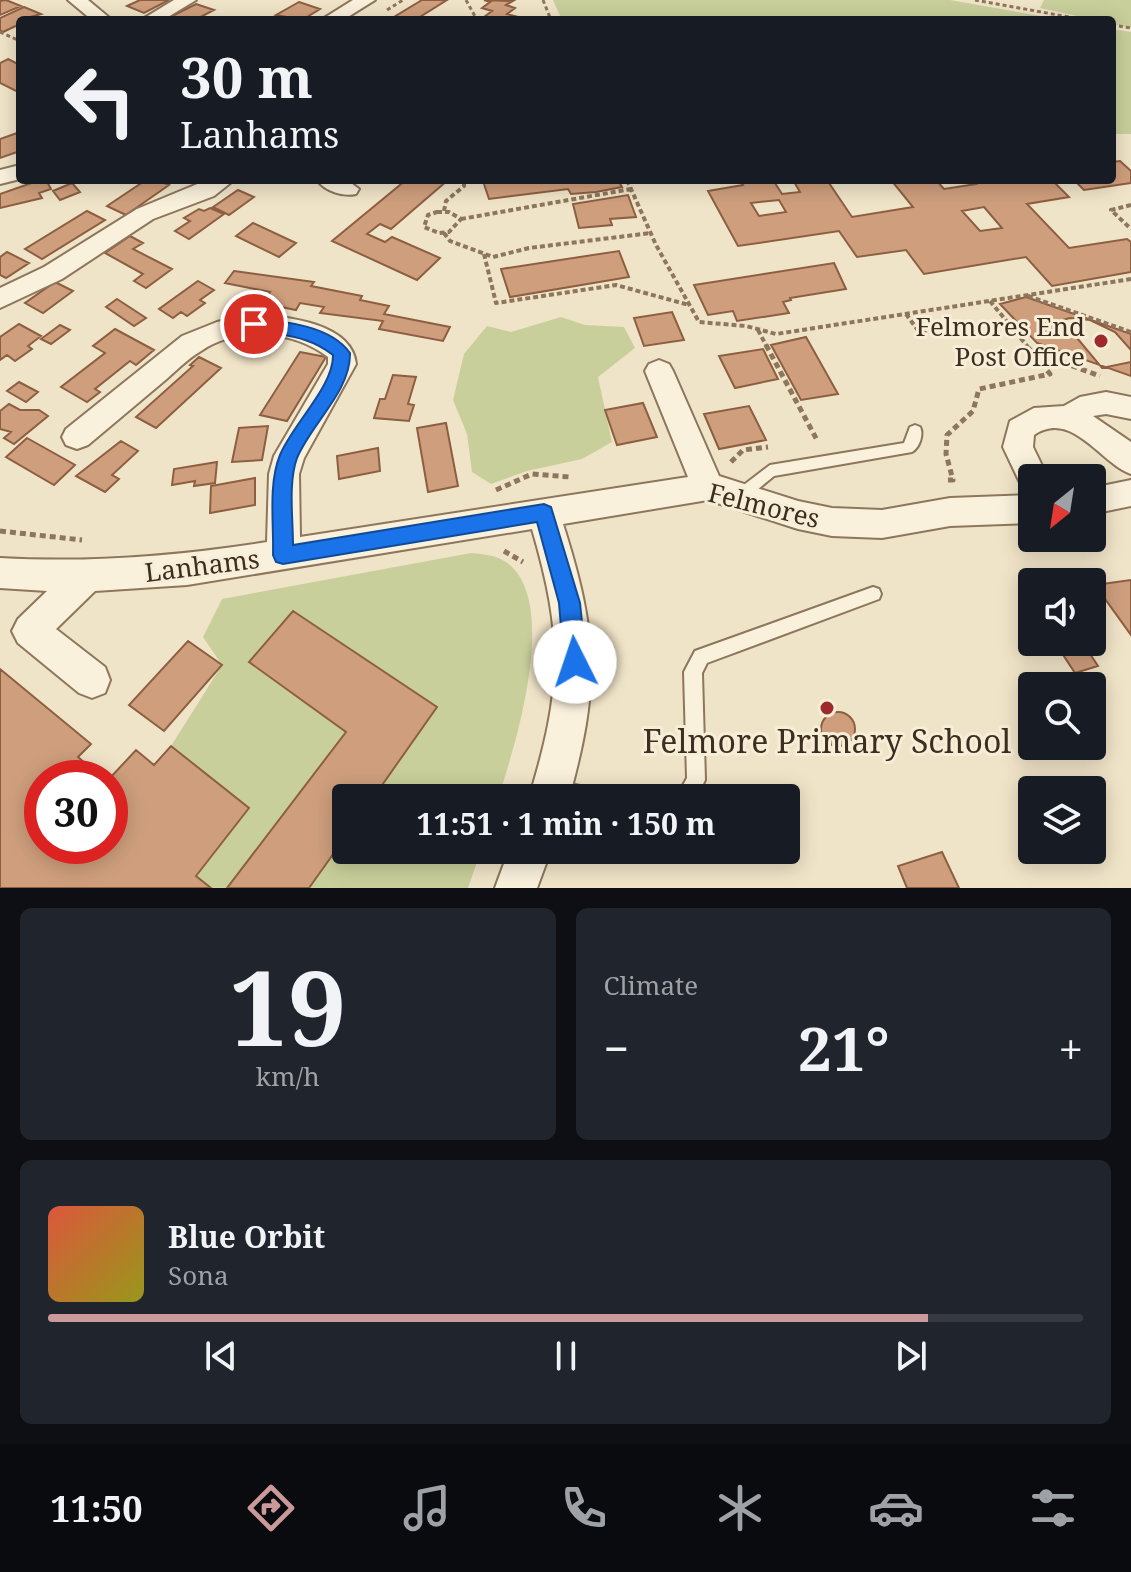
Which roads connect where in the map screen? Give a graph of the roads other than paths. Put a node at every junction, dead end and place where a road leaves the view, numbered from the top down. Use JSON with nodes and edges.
{"nodes":[{"id":1,"x":77,"y":0,"type":"edge"},
{"id":2,"x":187,"y":0,"type":"edge"},
{"id":3,"x":366,"y":0,"type":"edge"},
{"id":4,"x":98,"y":16,"type":"edge"},
{"id":5,"x":157,"y":16,"type":"edge"},
{"id":6,"x":337,"y":16,"type":"edge"},
{"id":7,"x":217,"y":184,"type":"edge"},
{"id":8,"x":0,"y":299,"type":"edge"},
{"id":9,"x":659,"y":371,"type":"dead end"},
{"id":10,"x":1131,"y":408,"type":"edge"},
{"id":11,"x":1070,"y":418,"type":"junction"},
{"id":12,"x":915,"y":431,"type":"dead end"},
{"id":13,"x":77,"y":437,"type":"dead end"},
{"id":14,"x":1131,"y":461,"type":"edge"},
{"id":15,"x":1026,"y":464,"type":"edge"},
{"id":16,"x":713,"y":475,"type":"junction"},
{"id":17,"x":1131,"y":493,"type":"edge"},
{"id":18,"x":741,"y":495,"type":"junction"},
{"id":19,"x":1106,"y":498,"type":"edge"},
{"id":20,"x":1018,"y":510,"type":"edge"},
{"id":21,"x":544,"y":513,"type":"junction"},
{"id":22,"x":283,"y":555,"type":"junction"},
{"id":23,"x":0,"y":573,"type":"edge"},
{"id":24,"x":87,"y":576,"type":"junction"},
{"id":25,"x":873,"y":594,"type":"dead end"},
{"id":26,"x":92,"y":680,"type":"dead end"},
{"id":27,"x":553,"y":784,"type":"edge"},
{"id":28,"x":694,"y":784,"type":"edge"},
{"id":29,"x":525,"y":864,"type":"edge"},
{"id":30,"x":516,"y":888,"type":"edge"}],
"edges":[{"from":1,"to":4,"type":"street"},
{"from":2,"to":5,"type":"street"},
{"from":3,"to":6,"type":"street"},
{"from":7,"to":8,"type":"street"},
{"from":9,"to":16,"type":"street"},
{"from":10,"to":11,"type":"street"},
{"from":11,"to":14,"type":"street"},
{"from":11,"to":15,"type":"street"},
{"from":12,"to":18,"type":"lane"},
{"from":13,"to":22,"type":"street"},
{"from":16,"to":18,"type":"street","name":"Felmores"},
{"from":16,"to":21,"type":"street","name":"Felmores"},
{"from":17,"to":19,"type":"street"},
{"from":18,"to":20,"type":"street","name":"Felmores"},
{"from":21,"to":22,"type":"street","name":"Lanhams"},
{"from":21,"to":27,"type":"street"},
{"from":22,"to":24,"type":"street","name":"Lanhams"},
{"from":23,"to":24,"type":"street","name":"Lanhams"},
{"from":24,"to":26,"type":"street"},
{"from":25,"to":28,"type":"lane"},
{"from":29,"to":30,"type":"street"}]}
